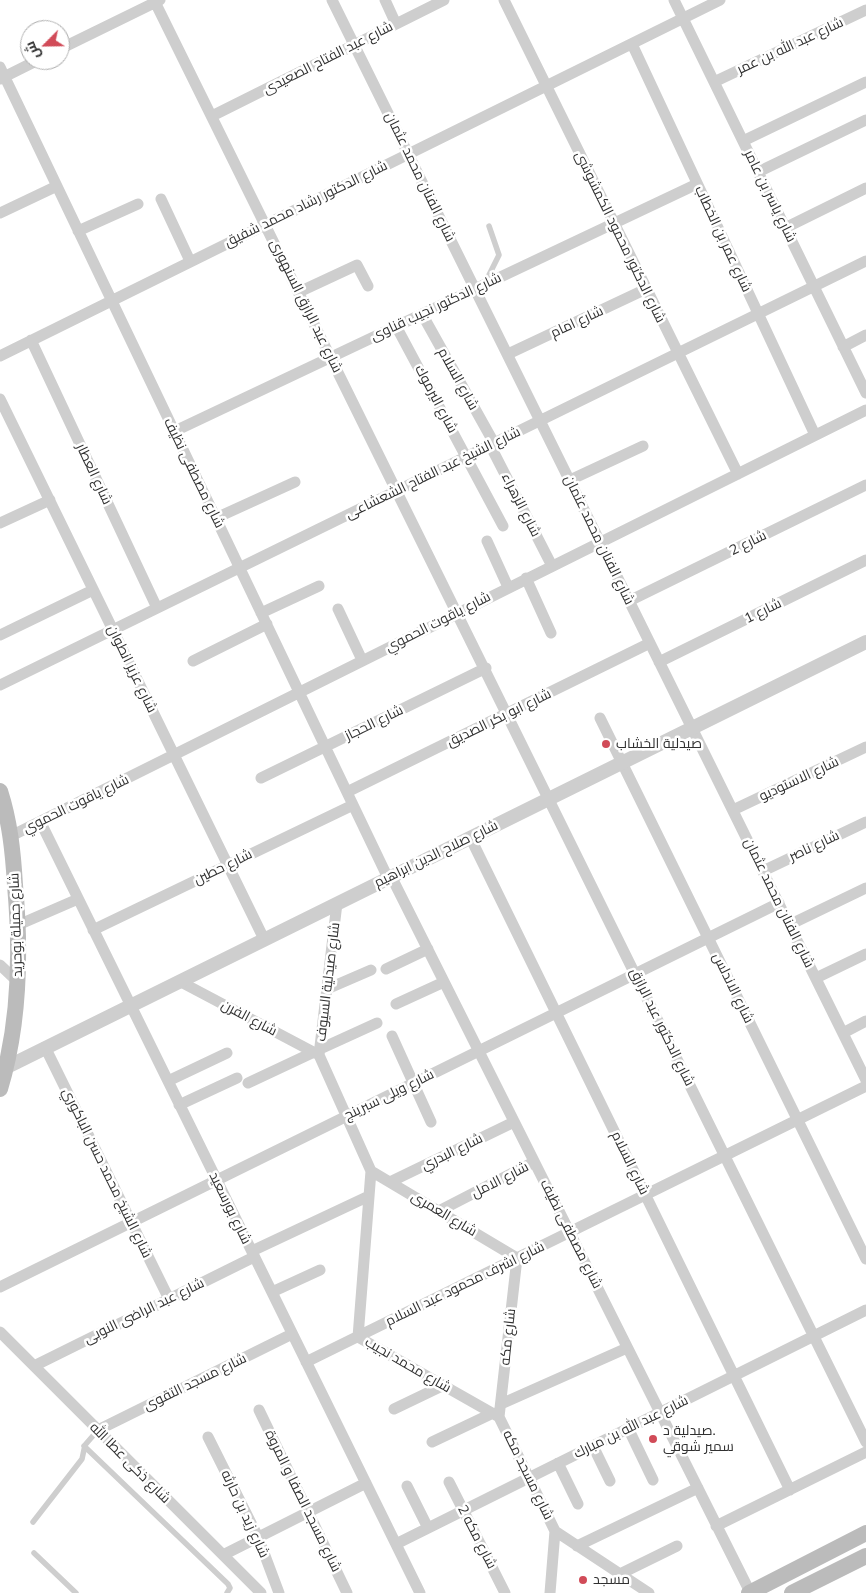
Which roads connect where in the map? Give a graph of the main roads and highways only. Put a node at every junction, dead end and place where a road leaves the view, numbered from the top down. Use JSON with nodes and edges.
{"nodes":[{"id":1,"x":0,"y":790,"type":"edge"},
{"id":2,"x":7,"y":829,"type":"edge"},
{"id":3,"x":0,"y":1089,"type":"edge"},
{"id":4,"x":866,"y":1533,"type":"edge"},
{"id":5,"x":866,"y":1556,"type":"edge"},
{"id":6,"x":749,"y":1593,"type":"edge"},
{"id":7,"x":792,"y":1593,"type":"edge"}],
"edges":[{"from":1,"to":2,"type":"main road","name":"شارع جميلة بوحريد"},
{"from":2,"to":3,"type":"main road","name":"شارع جميلة بوحريد"},
{"from":4,"to":6,"type":"main road"},
{"from":5,"to":7,"type":"main road"}]}
